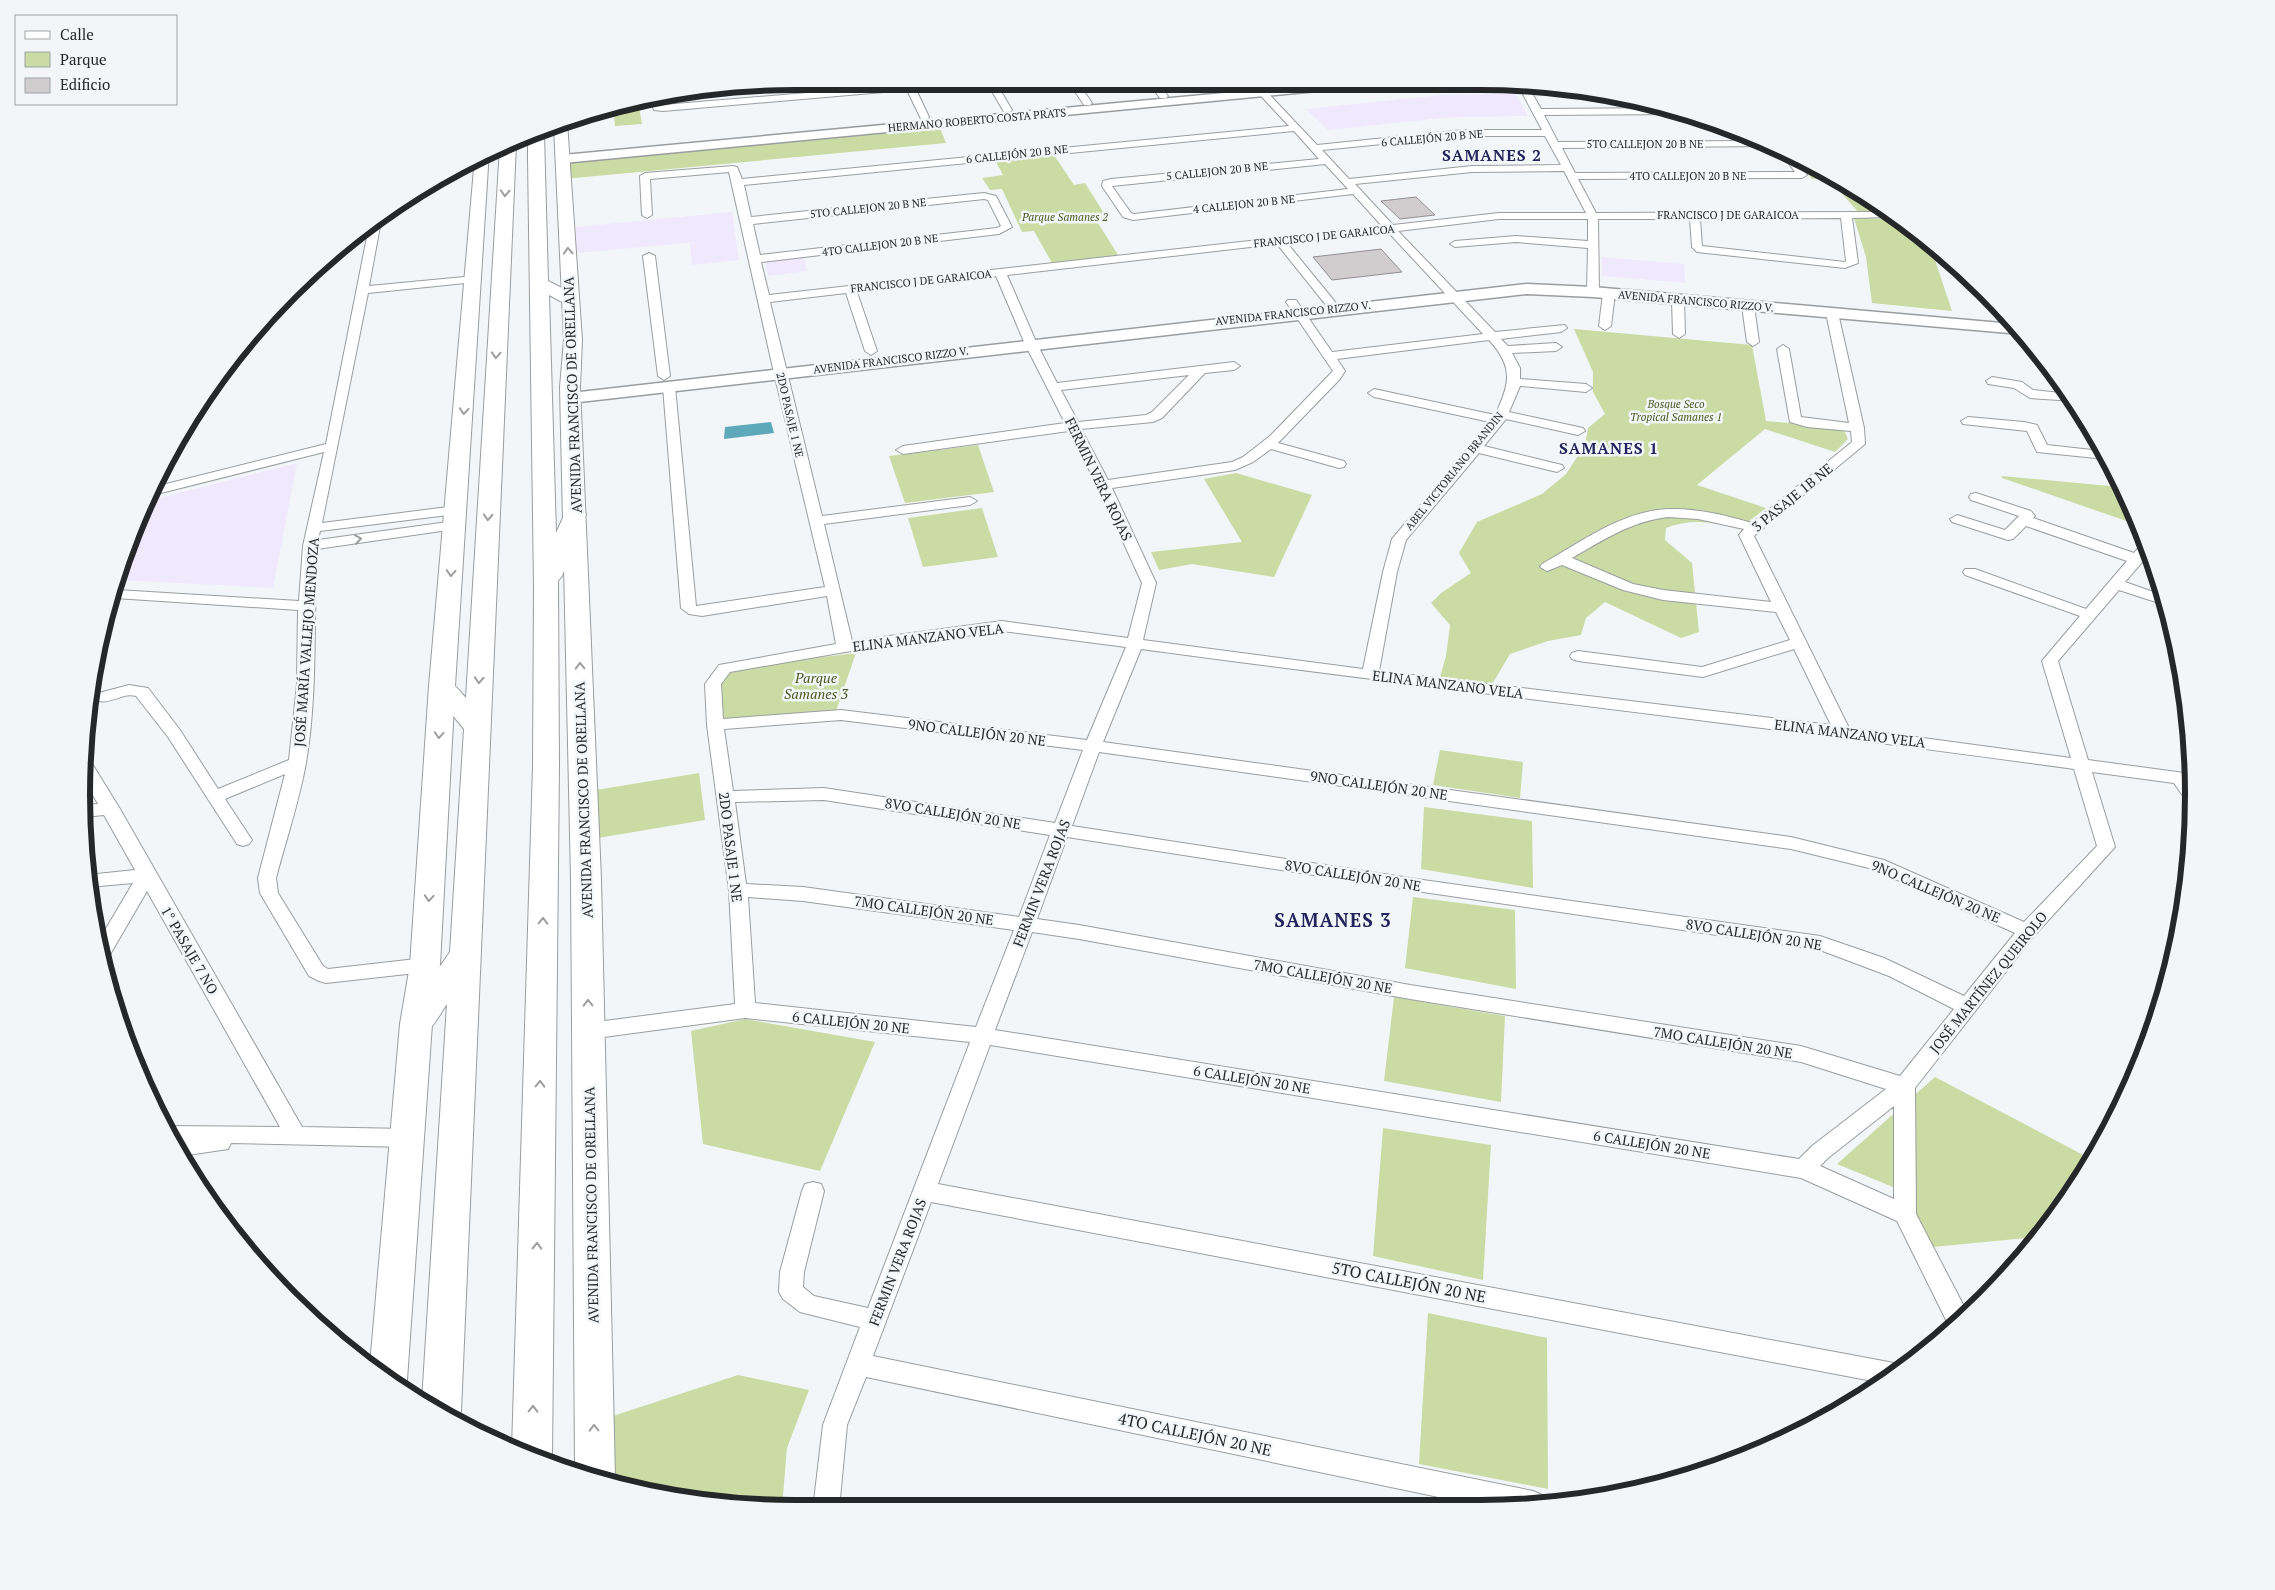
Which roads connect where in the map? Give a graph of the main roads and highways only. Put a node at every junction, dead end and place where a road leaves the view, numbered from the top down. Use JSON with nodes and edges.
{"nodes":[{"id":1,"x":561,"y":130,"type":"edge"},
{"id":2,"x":536,"y":140,"type":"edge"},
{"id":3,"x":508,"y":152,"type":"edge"},
{"id":4,"x":482,"y":163,"type":"edge"},
{"id":5,"x":540,"y":284,"type":"junction"},
{"id":6,"x":1598,"y":289,"type":"junction"},
{"id":7,"x":570,"y":299,"type":"junction"},
{"id":8,"x":2001,"y":320,"type":"edge"},
{"id":9,"x":2009,"y":329,"type":"edge"},
{"id":10,"x":1029,"y":338,"type":"junction"},
{"id":11,"x":779,"y":368,"type":"junction"},
{"id":12,"x":570,"y":393,"type":"junction"},
{"id":13,"x":575,"y":514,"type":"junction"},
{"id":14,"x":546,"y":587,"type":"junction"},
{"id":15,"x":442,"y":686,"type":"junction"},
{"id":16,"x":477,"y":728,"type":"junction"},
{"id":17,"x":465,"y":954,"type":"junction"},
{"id":18,"x":416,"y":1024,"type":"junction"},
{"id":19,"x":389,"y":1371,"type":"edge"},
{"id":20,"x":441,"y":1406,"type":"edge"},
{"id":21,"x":532,"y":1449,"type":"edge"},
{"id":22,"x":595,"y":1471,"type":"edge"}],
"edges":[{"from":7,"to":1,"type":"main road","name":"AVENIDA FRANCISCO DE ORELLANA","one_way":true},
{"from":2,"to":5,"type":"main road","name":"AVENIDA FRANCISCO DE ORELLANA"},
{"from":3,"to":16,"type":"main road","one_way":true},
{"from":4,"to":15,"type":"main road","one_way":true},
{"from":5,"to":7,"type":"main road"},
{"from":5,"to":14,"type":"main road","name":"AVENIDA FRANCISCO DE ORELLANA"},
{"from":6,"to":8,"type":"main road","name":"AVENIDA FRANCISCO RIZZO V."},
{"from":6,"to":9,"type":"main road","name":"AVENIDA FRANCISCO RIZZO V."},
{"from":6,"to":10,"type":"main road","name":"AVENIDA FRANCISCO RIZZO V."},
{"from":7,"to":12,"type":"main road","name":"AVENIDA FRANCISCO DE ORELLANA"},
{"from":10,"to":11,"type":"main road","name":"AVENIDA FRANCISCO RIZZO V."},
{"from":10,"to":11,"type":"main road","name":"AVENIDA FRANCISCO RIZZO V."},
{"from":11,"to":12,"type":"main road","name":"AVENIDA FRANCISCO RIZZO V."},
{"from":12,"to":13,"type":"main road","name":"AVENIDA FRANCISCO DE ORELLANA"},
{"from":13,"to":14,"type":"main road"},
{"from":22,"to":13,"type":"main road","name":"AVENIDA FRANCISCO DE ORELLANA","one_way":true},
{"from":21,"to":14,"type":"main road","name":"AVENIDA FRANCISCO DE ORELLANA","one_way":true},
{"from":15,"to":16,"type":"main road"},
{"from":15,"to":18,"type":"main road","one_way":true},
{"from":16,"to":17,"type":"main road"},
{"from":17,"to":18,"type":"main road"},
{"from":17,"to":20,"type":"main road"},
{"from":18,"to":19,"type":"main road"}]}
